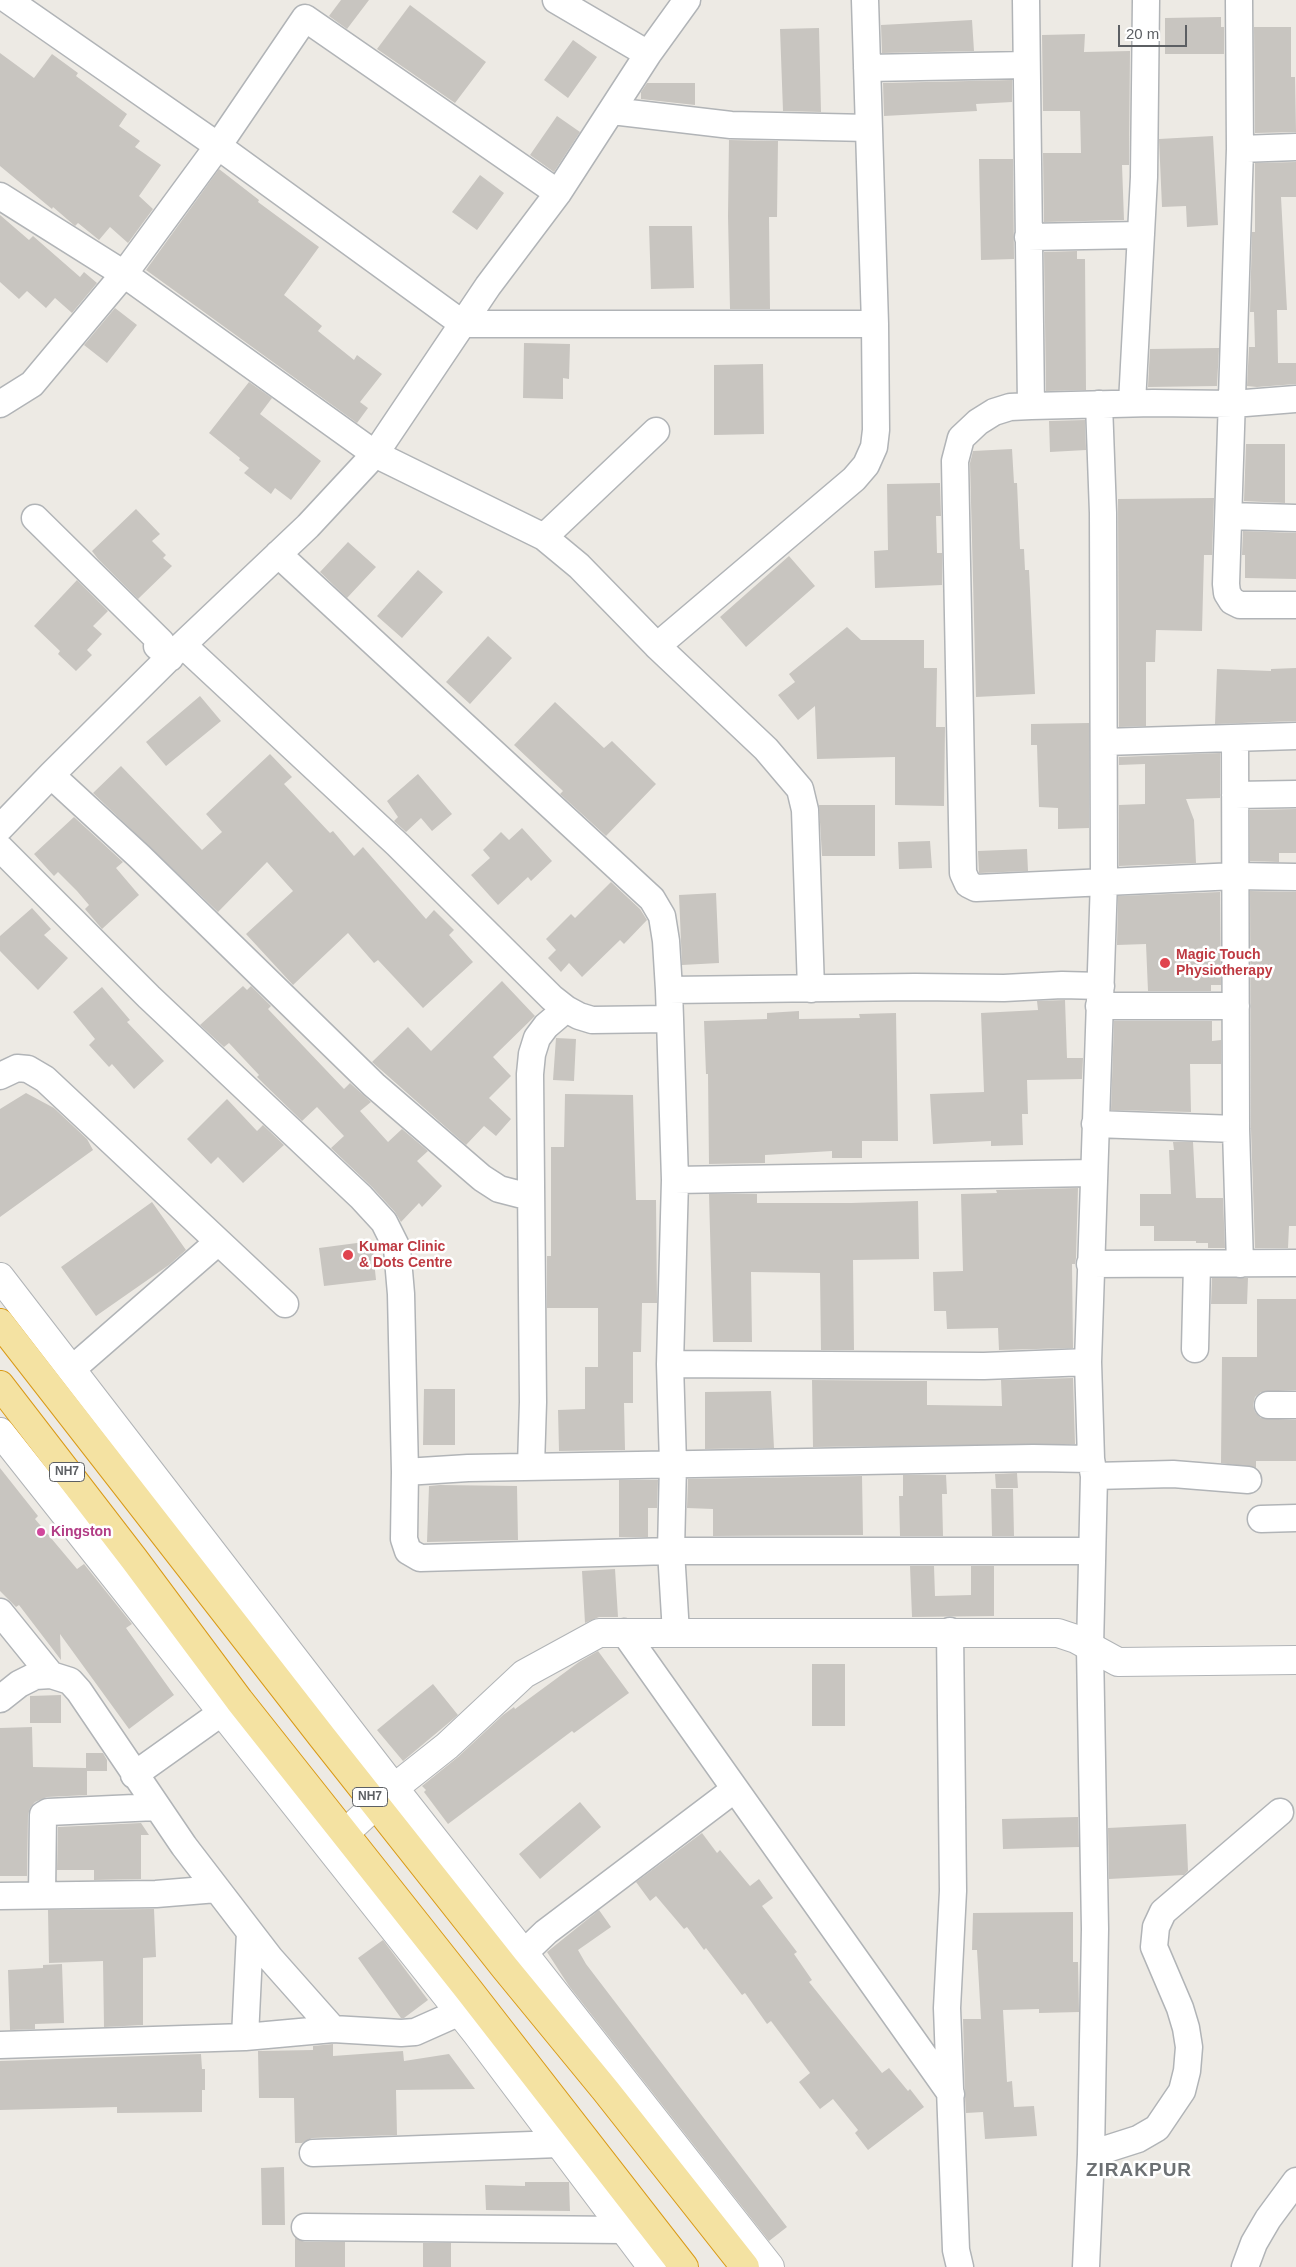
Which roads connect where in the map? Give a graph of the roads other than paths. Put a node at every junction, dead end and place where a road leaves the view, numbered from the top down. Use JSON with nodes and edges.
{"nodes":[{"id":1,"x":8,"y":0,"type":"edge"},
{"id":2,"x":556,"y":0,"type":"edge"},
{"id":3,"x":686,"y":0,"type":"edge"},
{"id":4,"x":865,"y":0,"type":"edge"},
{"id":5,"x":1026,"y":0,"type":"edge"},
{"id":6,"x":1146,"y":0,"type":"edge"},
{"id":7,"x":1239,"y":0,"type":"edge"},
{"id":8,"x":298,"y":9,"type":"edge"},
{"id":9,"x":648,"y":54,"type":"junction"},
{"id":10,"x":1026,"y":65,"type":"junction"},
{"id":11,"x":868,"y":68,"type":"junction"},
{"id":12,"x":612,"y":111,"type":"junction"},
{"id":13,"x":869,"y":128,"type":"junction"},
{"id":14,"x":218,"y":146,"type":"junction"},
{"id":15,"x":1296,"y":147,"type":"edge"},
{"id":16,"x":1240,"y":149,"type":"junction"},
{"id":17,"x":558,"y":192,"type":"junction"},
{"id":18,"x":0,"y":196,"type":"edge"},
{"id":19,"x":1141,"y":235,"type":"junction"},
{"id":20,"x":1028,"y":237,"type":"junction"},
{"id":21,"x":124,"y":274,"type":"junction"},
{"id":22,"x":463,"y":324,"type":"junction"},
{"id":23,"x":875,"y":324,"type":"junction"},
{"id":24,"x":1296,"y":399,"type":"edge"},
{"id":25,"x":1132,"y":403,"type":"junction"},
{"id":26,"x":0,"y":404,"type":"edge"},
{"id":27,"x":1100,"y":404,"type":"junction"},
{"id":28,"x":1233,"y":404,"type":"junction"},
{"id":29,"x":1031,"y":406,"type":"junction"},
{"id":30,"x":656,"y":431,"type":"dead end"},
{"id":31,"x":375,"y":454,"type":"junction"},
{"id":32,"x":1229,"y":516,"type":"junction"},
{"id":33,"x":35,"y":518,"type":"dead end"},
{"id":34,"x":1296,"y":518,"type":"edge"},
{"id":35,"x":544,"y":537,"type":"junction"},
{"id":36,"x":278,"y":554,"type":"junction"},
{"id":37,"x":1296,"y":605,"type":"edge"},
{"id":38,"x":657,"y":646,"type":"junction"},
{"id":39,"x":172,"y":649,"type":"junction"},
{"id":40,"x":1296,"y":736,"type":"edge"},
{"id":41,"x":1236,"y":738,"type":"junction"},
{"id":42,"x":1104,"y":742,"type":"junction"},
{"id":43,"x":51,"y":775,"type":"junction"},
{"id":44,"x":1296,"y":794,"type":"edge"},
{"id":45,"x":1235,"y":795,"type":"junction"},
{"id":46,"x":0,"y":828,"type":"edge"},
{"id":47,"x":0,"y":848,"type":"edge"},
{"id":48,"x":1236,"y":876,"type":"junction"},
{"id":49,"x":1296,"y":877,"type":"edge"},
{"id":50,"x":1104,"y":880,"type":"junction"},
{"id":51,"x":810,"y":988,"type":"junction"},
{"id":52,"x":669,"y":990,"type":"junction"},
{"id":53,"x":1100,"y":996,"type":"junction"},
{"id":54,"x":1236,"y":1006,"type":"junction"},
{"id":55,"x":566,"y":1009,"type":"junction"},
{"id":56,"x":670,"y":1019,"type":"junction"},
{"id":57,"x":0,"y":1076,"type":"edge"},
{"id":58,"x":1095,"y":1124,"type":"junction"},
{"id":59,"x":1236,"y":1130,"type":"junction"},
{"id":60,"x":1093,"y":1173,"type":"junction"},
{"id":61,"x":674,"y":1180,"type":"junction"},
{"id":62,"x":530,"y":1197,"type":"junction"},
{"id":63,"x":218,"y":1242,"type":"junction"},
{"id":64,"x":1296,"y":1262,"type":"edge"},
{"id":65,"x":1090,"y":1264,"type":"junction"},
{"id":66,"x":1197,"y":1264,"type":"junction"},
{"id":67,"x":1240,"y":1264,"type":"junction"},
{"id":68,"x":0,"y":1277,"type":"edge"},
{"id":69,"x":285,"y":1304,"type":"dead end"},
{"id":70,"x":0,"y":1323,"type":"edge"},
{"id":71,"x":1195,"y":1349,"type":"dead end"},
{"id":72,"x":1088,"y":1362,"type":"junction"},
{"id":73,"x":670,"y":1364,"type":"junction"},
{"id":74,"x":71,"y":1370,"type":"junction"},
{"id":75,"x":0,"y":1385,"type":"edge"},
{"id":76,"x":1296,"y":1405,"type":"edge"},
{"id":77,"x":1268,"y":1406,"type":"dead end"},
{"id":78,"x":33,"y":1429,"type":"junction"},
{"id":79,"x":3,"y":1443,"type":"edge"},
{"id":80,"x":673,"y":1464,"type":"junction"},
{"id":81,"x":531,"y":1466,"type":"junction"},
{"id":82,"x":1093,"y":1467,"type":"junction"},
{"id":83,"x":406,"y":1472,"type":"junction"},
{"id":84,"x":1248,"y":1480,"type":"dead end"},
{"id":85,"x":1296,"y":1518,"type":"edge"},
{"id":86,"x":1261,"y":1520,"type":"dead end"},
{"id":87,"x":671,"y":1551,"type":"junction"},
{"id":88,"x":1091,"y":1551,"type":"junction"},
{"id":89,"x":0,"y":1612,"type":"edge"},
{"id":90,"x":624,"y":1632,"type":"junction"},
{"id":91,"x":950,"y":1632,"type":"junction"},
{"id":92,"x":676,"y":1633,"type":"junction"},
{"id":93,"x":1090,"y":1648,"type":"junction"},
{"id":94,"x":1296,"y":1660,"type":"edge"},
{"id":95,"x":51,"y":1675,"type":"junction"},
{"id":96,"x":0,"y":1699,"type":"edge"},
{"id":97,"x":221,"y":1712,"type":"junction"},
{"id":98,"x":134,"y":1775,"type":"junction"},
{"id":99,"x":735,"y":1789,"type":"junction"},
{"id":100,"x":386,"y":1797,"type":"junction"},
{"id":101,"x":156,"y":1807,"type":"junction"},
{"id":102,"x":1280,"y":1812,"type":"dead end"},
{"id":103,"x":344,"y":1834,"type":"junction"},
{"id":104,"x":217,"y":1889,"type":"junction"},
{"id":105,"x":42,"y":1895,"type":"junction"},
{"id":106,"x":0,"y":1896,"type":"edge"},
{"id":107,"x":250,"y":1932,"type":"junction"},
{"id":108,"x":523,"y":1954,"type":"junction"},
{"id":109,"x":460,"y":2012,"type":"junction"},
{"id":110,"x":333,"y":2029,"type":"junction"},
{"id":111,"x":245,"y":2037,"type":"junction"},
{"id":112,"x":0,"y":2045,"type":"edge"},
{"id":113,"x":951,"y":2094,"type":"junction"},
{"id":114,"x":559,"y":2144,"type":"junction"},
{"id":115,"x":313,"y":2153,"type":"dead end"},
{"id":116,"x":1091,"y":2154,"type":"junction"},
{"id":117,"x":1296,"y":2181,"type":"edge"},
{"id":118,"x":305,"y":2227,"type":"dead end"},
{"id":119,"x":624,"y":2230,"type":"junction"},
{"id":120,"x":652,"y":2267,"type":"edge"},
{"id":121,"x":684,"y":2267,"type":"edge"},
{"id":122,"x":745,"y":2267,"type":"edge"},
{"id":123,"x":770,"y":2267,"type":"edge"},
{"id":124,"x":960,"y":2267,"type":"edge"},
{"id":125,"x":1086,"y":2267,"type":"edge"},
{"id":126,"x":1245,"y":2267,"type":"edge"}],
"edges":[{"from":1,"to":14,"type":"street"},
{"from":2,"to":9,"type":"street"},
{"from":3,"to":9,"type":"street"},
{"from":4,"to":11,"type":"street"},
{"from":5,"to":10,"type":"street"},
{"from":6,"to":19,"type":"street"},
{"from":7,"to":16,"type":"street"},
{"from":8,"to":14,"type":"street"},
{"from":8,"to":17,"type":"street"},
{"from":9,"to":12,"type":"street"},
{"from":10,"to":11,"type":"street"},
{"from":10,"to":20,"type":"street"},
{"from":11,"to":13,"type":"street"},
{"from":12,"to":13,"type":"street"},
{"from":12,"to":17,"type":"street"},
{"from":13,"to":23,"type":"street"},
{"from":14,"to":21,"type":"street"},
{"from":14,"to":22,"type":"street"},
{"from":15,"to":16,"type":"street"},
{"from":16,"to":28,"type":"street"},
{"from":17,"to":22,"type":"street"},
{"from":18,"to":21,"type":"street"},
{"from":19,"to":20,"type":"street"},
{"from":19,"to":25,"type":"street"},
{"from":20,"to":29,"type":"street"},
{"from":21,"to":26,"type":"street"},
{"from":21,"to":31,"type":"street"},
{"from":22,"to":23,"type":"street"},
{"from":22,"to":31,"type":"street"},
{"from":23,"to":38,"type":"street"},
{"from":24,"to":28,"type":"street"},
{"from":25,"to":27,"type":"street"},
{"from":25,"to":28,"type":"street"},
{"from":27,"to":29,"type":"street"},
{"from":27,"to":42,"type":"street"},
{"from":28,"to":32,"type":"street"},
{"from":29,"to":50,"type":"street"},
{"from":30,"to":35,"type":"street"},
{"from":31,"to":35,"type":"street"},
{"from":31,"to":36,"type":"street"},
{"from":32,"to":34,"type":"street"},
{"from":32,"to":37,"type":"street"},
{"from":33,"to":39,"type":"street"},
{"from":35,"to":38,"type":"street"},
{"from":36,"to":39,"type":"street"},
{"from":36,"to":52,"type":"street"},
{"from":38,"to":51,"type":"street"},
{"from":39,"to":43,"type":"street"},
{"from":39,"to":55,"type":"street"},
{"from":40,"to":41,"type":"street"},
{"from":41,"to":42,"type":"street"},
{"from":41,"to":45,"type":"street"},
{"from":42,"to":50,"type":"street"},
{"from":43,"to":46,"type":"street"},
{"from":43,"to":62,"type":"street"},
{"from":44,"to":45,"type":"street"},
{"from":45,"to":48,"type":"street"},
{"from":47,"to":83,"type":"street"},
{"from":48,"to":49,"type":"street"},
{"from":48,"to":50,"type":"street"},
{"from":48,"to":54,"type":"street"},
{"from":50,"to":53,"type":"street"},
{"from":51,"to":52,"type":"street"},
{"from":51,"to":53,"type":"street"},
{"from":52,"to":56,"type":"street"},
{"from":53,"to":54,"type":"street"},
{"from":53,"to":58,"type":"street"},
{"from":54,"to":59,"type":"street"},
{"from":55,"to":56,"type":"street"},
{"from":55,"to":62,"type":"street"},
{"from":56,"to":61,"type":"street"},
{"from":57,"to":63,"type":"street"},
{"from":58,"to":59,"type":"street"},
{"from":58,"to":60,"type":"street"},
{"from":59,"to":67,"type":"street"},
{"from":60,"to":61,"type":"street"},
{"from":60,"to":65,"type":"street"},
{"from":61,"to":73,"type":"street"},
{"from":62,"to":81,"type":"street"},
{"from":63,"to":69,"type":"street"},
{"from":63,"to":74,"type":"street"},
{"from":64,"to":67,"type":"street"},
{"from":65,"to":66,"type":"street"},
{"from":65,"to":72,"type":"street"},
{"from":66,"to":67,"type":"street"},
{"from":66,"to":71,"type":"street"},
{"from":68,"to":74,"type":"street"},
{"from":70,"to":100,"type":"highway","number":"NH7"},
{"from":72,"to":73,"type":"street"},
{"from":72,"to":82,"type":"street"},
{"from":73,"to":80,"type":"street"},
{"from":74,"to":100,"type":"street"},
{"from":75,"to":78,"type":"highway","number":"NH7"},
{"from":76,"to":77,"type":"street"},
{"from":78,"to":79,"type":"street"},
{"from":78,"to":103,"type":"highway","number":"NH7"},
{"from":79,"to":97,"type":"street"},
{"from":80,"to":81,"type":"street"},
{"from":80,"to":82,"type":"street"},
{"from":80,"to":87,"type":"street"},
{"from":81,"to":83,"type":"street"},
{"from":82,"to":84,"type":"street"},
{"from":82,"to":88,"type":"street"},
{"from":83,"to":87,"type":"street"},
{"from":85,"to":86,"type":"street"},
{"from":87,"to":88,"type":"street"},
{"from":87,"to":92,"type":"street"},
{"from":88,"to":93,"type":"street"},
{"from":89,"to":95,"type":"street"},
{"from":90,"to":92,"type":"street"},
{"from":90,"to":99,"type":"street"},
{"from":90,"to":100,"type":"street"},
{"from":91,"to":92,"type":"street"},
{"from":91,"to":93,"type":"street"},
{"from":91,"to":113,"type":"street"},
{"from":93,"to":94,"type":"street"},
{"from":93,"to":116,"type":"street"},
{"from":95,"to":96,"type":"street"},
{"from":95,"to":98,"type":"street"},
{"from":97,"to":98,"type":"street"},
{"from":97,"to":109,"type":"street"},
{"from":98,"to":101,"type":"street"},
{"from":99,"to":108,"type":"street"},
{"from":99,"to":113,"type":"street"},
{"from":100,"to":103,"type":"street"},
{"from":100,"to":108,"type":"street"},
{"from":100,"to":122,"type":"highway","number":"NH7"},
{"from":101,"to":104,"type":"street"},
{"from":101,"to":105,"type":"street"},
{"from":102,"to":116,"type":"street"},
{"from":103,"to":121,"type":"highway","number":"NH7"},
{"from":104,"to":105,"type":"street"},
{"from":104,"to":107,"type":"street"},
{"from":105,"to":106,"type":"street"},
{"from":107,"to":110,"type":"street"},
{"from":107,"to":111,"type":"street"},
{"from":108,"to":123,"type":"street"},
{"from":109,"to":110,"type":"street"},
{"from":109,"to":114,"type":"street"},
{"from":110,"to":111,"type":"street"},
{"from":111,"to":112,"type":"street"},
{"from":113,"to":124,"type":"street"},
{"from":114,"to":115,"type":"street"},
{"from":114,"to":119,"type":"street"},
{"from":116,"to":125,"type":"street"},
{"from":117,"to":126,"type":"street"},
{"from":118,"to":119,"type":"street"},
{"from":119,"to":120,"type":"street"}]}
